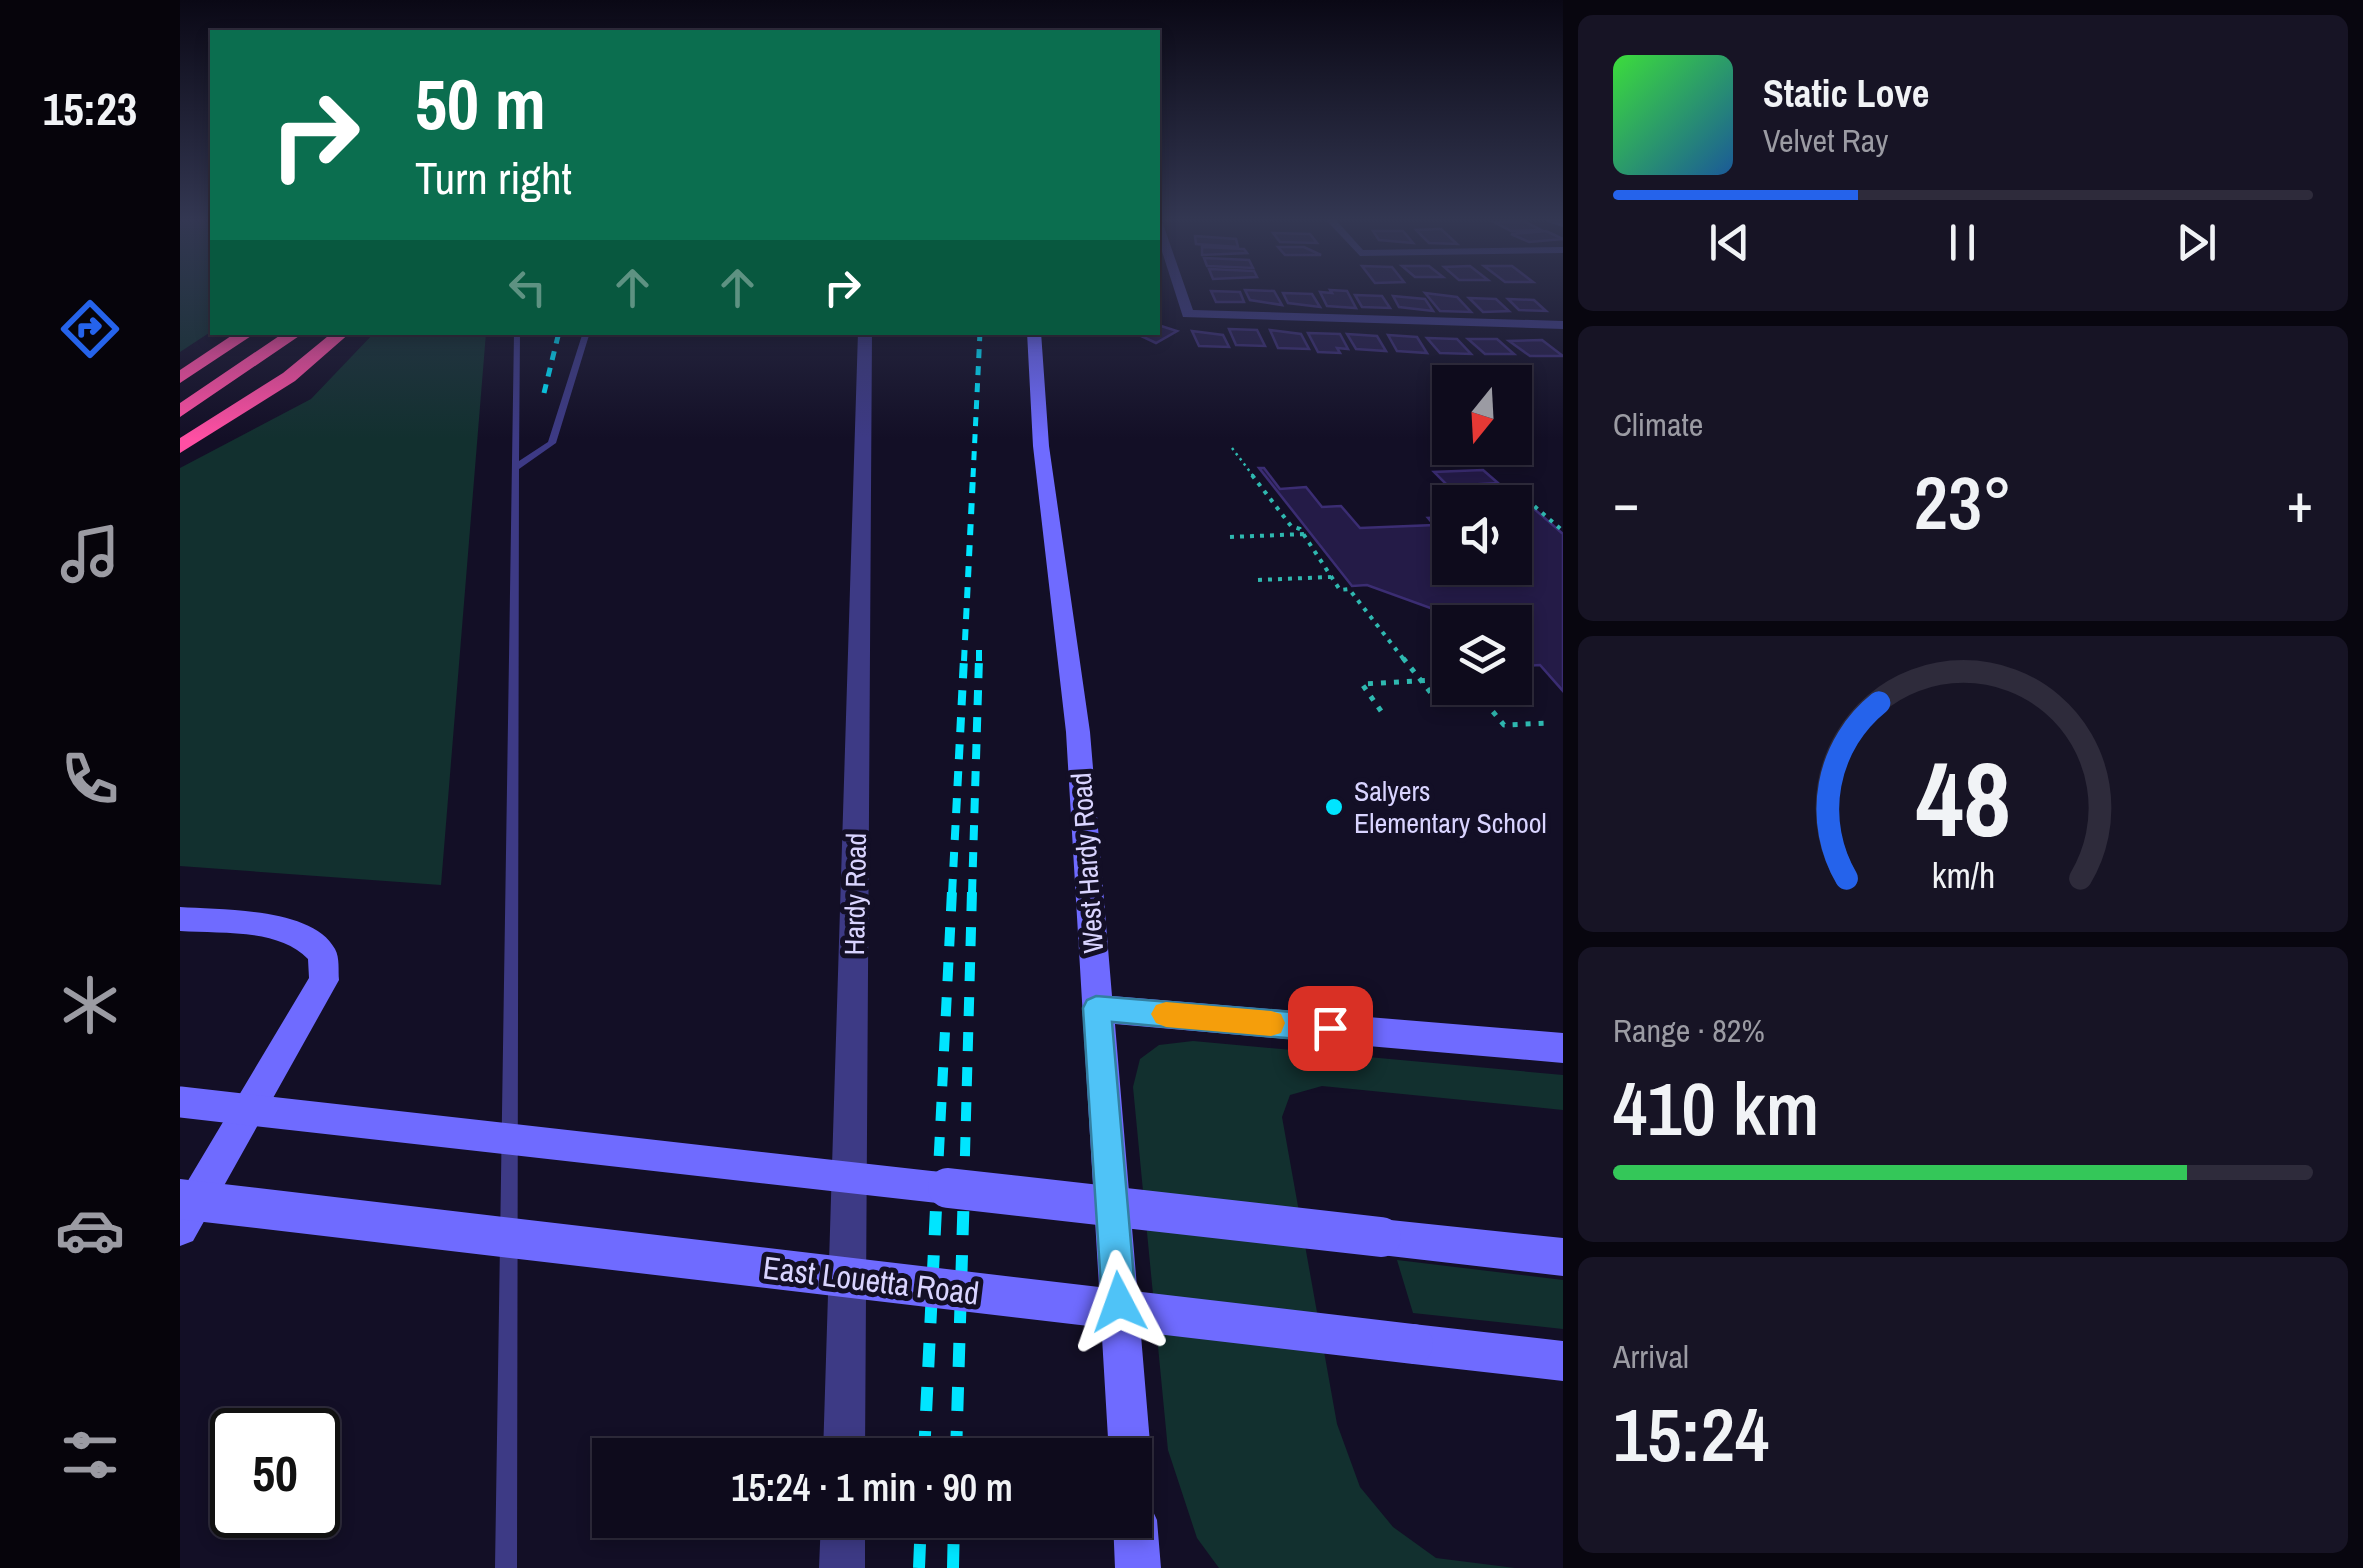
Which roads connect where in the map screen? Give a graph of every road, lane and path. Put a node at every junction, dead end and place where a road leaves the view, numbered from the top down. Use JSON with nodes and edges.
{"nodes":[{"id":1,"x":1181,"y":293,"type":"edge"},
{"id":2,"x":1563,"y":324,"type":"edge"},
{"id":3,"x":244,"y":335,"type":"edge"},
{"id":4,"x":292,"y":335,"type":"edge"},
{"id":5,"x":339,"y":335,"type":"edge"},
{"id":6,"x":518,"y":335,"type":"edge"},
{"id":7,"x":586,"y":335,"type":"edge"},
{"id":8,"x":865,"y":335,"type":"edge"},
{"id":9,"x":1034,"y":335,"type":"edge"},
{"id":10,"x":180,"y":378,"type":"edge"},
{"id":11,"x":180,"y":411,"type":"edge"},
{"id":12,"x":180,"y":447,"type":"edge"},
{"id":13,"x":1232,"y":448,"type":"dead end"},
{"id":14,"x":516,"y":468,"type":"junction"},
{"id":15,"x":1532,"y":505,"type":"edge"},
{"id":16,"x":1563,"y":531,"type":"edge"},
{"id":17,"x":1304,"y":534,"type":"junction"},
{"id":18,"x":1230,"y":538,"type":"dead end"},
{"id":19,"x":1331,"y":577,"type":"junction"},
{"id":20,"x":1258,"y":580,"type":"dead end"},
{"id":21,"x":1432,"y":680,"type":"edge"},
{"id":22,"x":1422,"y":681,"type":"junction"},
{"id":23,"x":1381,"y":712,"type":"dead end"},
{"id":24,"x":1551,"y":724,"type":"dead end"},
{"id":25,"x":180,"y":919,"type":"edge"},
{"id":26,"x":1096,"y":1008,"type":"junction"},
{"id":27,"x":1563,"y":1048,"type":"edge"},
{"id":28,"x":180,"y":1102,"type":"edge"},
{"id":29,"x":180,"y":1198,"type":"edge"},
{"id":30,"x":180,"y":1228,"type":"edge"},
{"id":31,"x":1563,"y":1257,"type":"edge"},
{"id":32,"x":1563,"y":1361,"type":"edge"},
{"id":33,"x":844,"y":1438,"type":"edge"},
{"id":34,"x":1129,"y":1438,"type":"edge"},
{"id":35,"x":843,"y":1538,"type":"edge"},
{"id":36,"x":1136,"y":1538,"type":"edge"},
{"id":37,"x":506,"y":1568,"type":"edge"},
{"id":38,"x":842,"y":1568,"type":"edge"},
{"id":39,"x":1138,"y":1568,"type":"edge"}],
"edges":[{"from":1,"to":2,"type":"street"},
{"from":3,"to":10,"type":"highway"},
{"from":4,"to":11,"type":"highway"},
{"from":5,"to":12,"type":"highway"},
{"from":6,"to":14,"type":"lane"},
{"from":7,"to":14,"type":"lane"},
{"from":8,"to":33,"type":"street","name":"Hardy Road"},
{"from":9,"to":26,"type":"main road","name":"West Hardy Road"},
{"from":13,"to":17,"type":"path"},
{"from":14,"to":37,"type":"lane"},
{"from":15,"to":16,"type":"path"},
{"from":17,"to":18,"type":"path"},
{"from":17,"to":19,"type":"path"},
{"from":19,"to":20,"type":"path"},
{"from":19,"to":22,"type":"path"},
{"from":21,"to":22,"type":"path"},
{"from":22,"to":23,"type":"path"},
{"from":22,"to":24,"type":"path"},
{"from":25,"to":30,"type":"main road"},
{"from":26,"to":27,"type":"main road"},
{"from":26,"to":34,"type":"main road","name":"West Hardy Road"},
{"from":28,"to":31,"type":"main road","bridge":true},
{"from":29,"to":32,"type":"main road","name":"East Louetta Road","bridge":true},
{"from":35,"to":38,"type":"street"},
{"from":36,"to":39,"type":"main road"}]}
